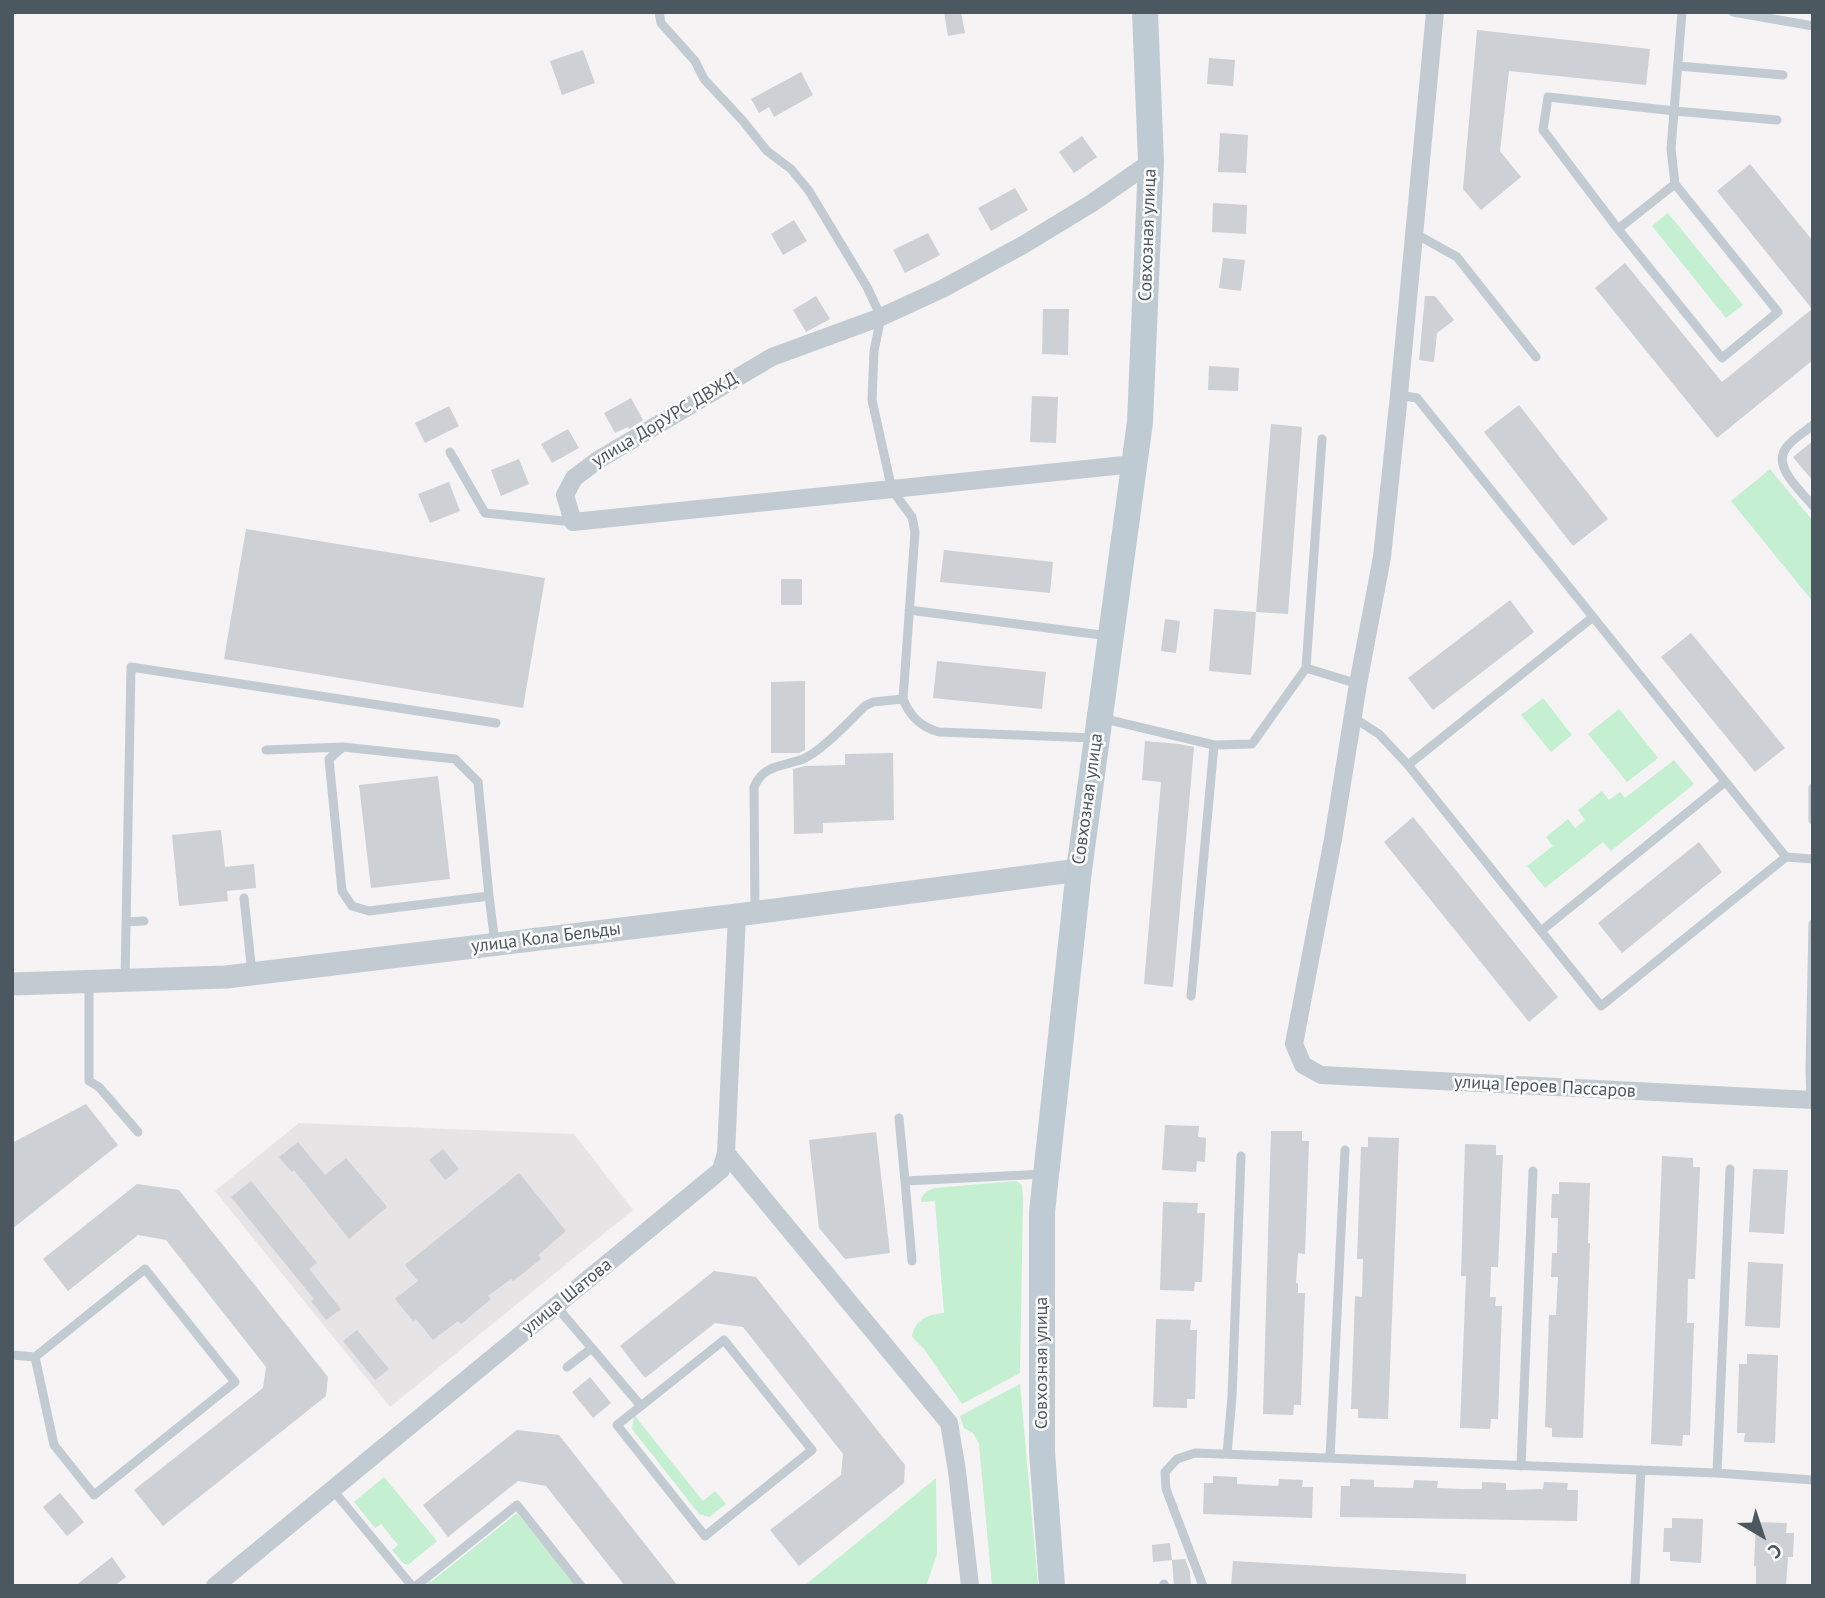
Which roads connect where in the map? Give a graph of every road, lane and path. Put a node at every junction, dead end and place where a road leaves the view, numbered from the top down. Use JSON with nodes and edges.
{"nodes":[{"id":1,"x":659,"y":12,"type":"edge"},
{"id":2,"x":1145,"y":12,"type":"edge"},
{"id":3,"x":1435,"y":12,"type":"edge"},
{"id":4,"x":1682,"y":12,"type":"edge"},
{"id":5,"x":1733,"y":12,"type":"edge"},
{"id":6,"x":1813,"y":26,"type":"edge"},
{"id":7,"x":1678,"y":66,"type":"junction"},
{"id":8,"x":1783,"y":75,"type":"dead end"},
{"id":9,"x":1675,"y":111,"type":"junction"},
{"id":10,"x":1777,"y":120,"type":"dead end"},
{"id":11,"x":1151,"y":162,"type":"junction"},
{"id":12,"x":1675,"y":184,"type":"junction"},
{"id":13,"x":1618,"y":229,"type":"junction"},
{"id":14,"x":1414,"y":233,"type":"junction"},
{"id":15,"x":881,"y":317,"type":"junction"},
{"id":16,"x":1536,"y":357,"type":"dead end"},
{"id":17,"x":1399,"y":396,"type":"junction"},
{"id":18,"x":1813,"y":425,"type":"edge"},
{"id":19,"x":1321,"y":439,"type":"dead end"},
{"id":20,"x":450,"y":452,"type":"dead end"},
{"id":21,"x":1134,"y":464,"type":"junction"},
{"id":22,"x":892,"y":490,"type":"junction"},
{"id":23,"x":1813,"y":506,"type":"edge"},
{"id":24,"x":573,"y":522,"type":"junction"},
{"id":25,"x":909,"y":610,"type":"junction"},
{"id":26,"x":1593,"y":617,"type":"junction"},
{"id":27,"x":1111,"y":636,"type":"junction"},
{"id":28,"x":1306,"y":668,"type":"junction"},
{"id":29,"x":1358,"y":684,"type":"junction"},
{"id":30,"x":903,"y":699,"type":"junction"},
{"id":31,"x":1354,"y":718,"type":"junction"},
{"id":32,"x":496,"y":723,"type":"dead end"},
{"id":33,"x":1098,"y":728,"type":"junction"},
{"id":34,"x":1214,"y":745,"type":"junction"},
{"id":35,"x":343,"y":747,"type":"junction"},
{"id":36,"x":267,"y":750,"type":"dead end"},
{"id":37,"x":1408,"y":765,"type":"junction"},
{"id":38,"x":1726,"y":782,"type":"junction"},
{"id":39,"x":1813,"y":788,"type":"edge"},
{"id":40,"x":1813,"y":820,"type":"edge"},
{"id":41,"x":1786,"y":857,"type":"junction"},
{"id":42,"x":1813,"y":859,"type":"edge"},
{"id":43,"x":1079,"y":870,"type":"junction"},
{"id":44,"x":489,"y":896,"type":"junction"},
{"id":45,"x":244,"y":898,"type":"dead end"},
{"id":46,"x":746,"y":914,"type":"junction"},
{"id":47,"x":144,"y":921,"type":"dead end"},
{"id":48,"x":126,"y":922,"type":"junction"},
{"id":49,"x":1813,"y":924,"type":"edge"},
{"id":50,"x":1541,"y":931,"type":"junction"},
{"id":51,"x":495,"y":944,"type":"junction"},
{"id":52,"x":252,"y":974,"type":"junction"},
{"id":53,"x":125,"y":980,"type":"junction"},
{"id":54,"x":89,"y":982,"type":"junction"},
{"id":55,"x":12,"y":984,"type":"edge"},
{"id":56,"x":1191,"y":996,"type":"dead end"},
{"id":57,"x":1812,"y":1100,"type":"edge"},
{"id":58,"x":899,"y":1118,"type":"dead end"},
{"id":59,"x":138,"y":1132,"type":"dead end"},
{"id":60,"x":1345,"y":1150,"type":"dead end"},
{"id":61,"x":726,"y":1153,"type":"junction"},
{"id":62,"x":1241,"y":1156,"type":"dead end"},
{"id":63,"x":1730,"y":1169,"type":"dead end"},
{"id":64,"x":1533,"y":1171,"type":"dead end"},
{"id":65,"x":1046,"y":1173,"type":"junction"},
{"id":66,"x":905,"y":1181,"type":"junction"},
{"id":67,"x":912,"y":1261,"type":"dead end"},
{"id":68,"x":556,"y":1306,"type":"junction"},
{"id":69,"x":592,"y":1348,"type":"junction"},
{"id":70,"x":12,"y":1355,"type":"edge"},
{"id":71,"x":35,"y":1357,"type":"junction"},
{"id":72,"x":567,"y":1367,"type":"dead end"},
{"id":73,"x":640,"y":1406,"type":"junction"},
{"id":74,"x":1227,"y":1454,"type":"junction"},
{"id":75,"x":1330,"y":1458,"type":"junction"},
{"id":76,"x":1521,"y":1466,"type":"junction"},
{"id":77,"x":1641,"y":1470,"type":"junction"},
{"id":78,"x":1717,"y":1474,"type":"junction"},
{"id":79,"x":1813,"y":1480,"type":"edge"},
{"id":80,"x":332,"y":1489,"type":"junction"},
{"id":81,"x":215,"y":1586,"type":"edge"},
{"id":82,"x":414,"y":1586,"type":"edge"},
{"id":83,"x":581,"y":1586,"type":"edge"},
{"id":84,"x":970,"y":1586,"type":"edge"},
{"id":85,"x":1052,"y":1586,"type":"edge"},
{"id":86,"x":1203,"y":1586,"type":"edge"},
{"id":87,"x":1635,"y":1586,"type":"edge"}],
"edges":[{"from":1,"to":15,"type":"lane"},
{"from":2,"to":11,"type":"main road","name":"Совхозная улица"},
{"from":3,"to":14,"type":"street"},
{"from":4,"to":7,"type":"lane"},
{"from":5,"to":6,"type":"lane"},
{"from":7,"to":8,"type":"lane"},
{"from":7,"to":9,"type":"lane"},
{"from":9,"to":10,"type":"lane"},
{"from":9,"to":12,"type":"lane"},
{"from":9,"to":13,"type":"lane"},
{"from":11,"to":15,"type":"street","name":"улица ДорУРС ДВЖД"},
{"from":11,"to":21,"type":"main road","name":"Совхозная улица"},
{"from":12,"to":13,"type":"lane"},
{"from":12,"to":13,"type":"lane"},
{"from":14,"to":16,"type":"lane"},
{"from":14,"to":17,"type":"street"},
{"from":15,"to":22,"type":"lane"},
{"from":15,"to":24,"type":"street","name":"улица ДорУРС ДВЖД"},
{"from":17,"to":26,"type":"lane"},
{"from":17,"to":29,"type":"street"},
{"from":18,"to":23,"type":"lane"},
{"from":19,"to":28,"type":"lane"},
{"from":20,"to":24,"type":"lane"},
{"from":21,"to":22,"type":"street"},
{"from":21,"to":27,"type":"main road","name":"Совхозная улица"},
{"from":22,"to":24,"type":"street"},
{"from":22,"to":25,"type":"lane"},
{"from":25,"to":27,"type":"lane"},
{"from":25,"to":30,"type":"lane"},
{"from":26,"to":37,"type":"lane"},
{"from":26,"to":38,"type":"lane"},
{"from":27,"to":33,"type":"main road","name":"Совхозная улица"},
{"from":28,"to":29,"type":"lane"},
{"from":28,"to":34,"type":"lane"},
{"from":29,"to":31,"type":"street"},
{"from":30,"to":33,"type":"lane"},
{"from":30,"to":46,"type":"lane"},
{"from":31,"to":37,"type":"lane"},
{"from":31,"to":57,"type":"street","name":"улица Героев Пассаров"},
{"from":32,"to":48,"type":"lane"},
{"from":33,"to":34,"type":"lane"},
{"from":33,"to":43,"type":"main road","name":"Совхозная улица"},
{"from":34,"to":56,"type":"lane"},
{"from":35,"to":36,"type":"lane"},
{"from":35,"to":44,"type":"lane"},
{"from":35,"to":44,"type":"lane"},
{"from":37,"to":50,"type":"lane"},
{"from":38,"to":41,"type":"lane"},
{"from":38,"to":50,"type":"lane"},
{"from":39,"to":40,"type":"lane"},
{"from":41,"to":42,"type":"lane"},
{"from":41,"to":50,"type":"lane"},
{"from":43,"to":46,"type":"street","name":"улица Кола Бельды"},
{"from":43,"to":65,"type":"main road","name":"Совхозная улица"},
{"from":44,"to":51,"type":"lane"},
{"from":45,"to":52,"type":"lane"},
{"from":46,"to":51,"type":"street","name":"улица Кола Бельды"},
{"from":46,"to":61,"type":"street"},
{"from":47,"to":48,"type":"lane"},
{"from":48,"to":53,"type":"lane"},
{"from":49,"to":57,"type":"lane"},
{"from":51,"to":52,"type":"street","name":"улица Кола Бельды"},
{"from":52,"to":53,"type":"street","name":"улица Кола Бельды"},
{"from":53,"to":54,"type":"street","name":"улица Кола Бельды"},
{"from":54,"to":55,"type":"street","name":"улица Кола Бельды"},
{"from":54,"to":59,"type":"lane"},
{"from":58,"to":66,"type":"lane"},
{"from":60,"to":75,"type":"lane"},
{"from":61,"to":68,"type":"street","name":"улица Шатова"},
{"from":61,"to":84,"type":"street"},
{"from":62,"to":74,"type":"lane"},
{"from":63,"to":78,"type":"lane"},
{"from":64,"to":76,"type":"lane"},
{"from":65,"to":66,"type":"lane"},
{"from":65,"to":85,"type":"main road","name":"Совхозная улица"},
{"from":66,"to":67,"type":"lane"},
{"from":68,"to":69,"type":"lane"},
{"from":68,"to":80,"type":"street","name":"улица Шатова"},
{"from":69,"to":72,"type":"lane"},
{"from":69,"to":73,"type":"lane"},
{"from":70,"to":71,"type":"lane"},
{"from":71,"to":71,"type":"lane"},
{"from":73,"to":73,"type":"lane"},
{"from":74,"to":75,"type":"lane"},
{"from":74,"to":86,"type":"lane"},
{"from":75,"to":76,"type":"lane"},
{"from":76,"to":77,"type":"lane"},
{"from":77,"to":78,"type":"lane"},
{"from":77,"to":87,"type":"lane"},
{"from":78,"to":79,"type":"lane"},
{"from":80,"to":81,"type":"street","name":"улица Шатова"},
{"from":80,"to":82,"type":"lane"},
{"from":82,"to":83,"type":"lane"}]}
